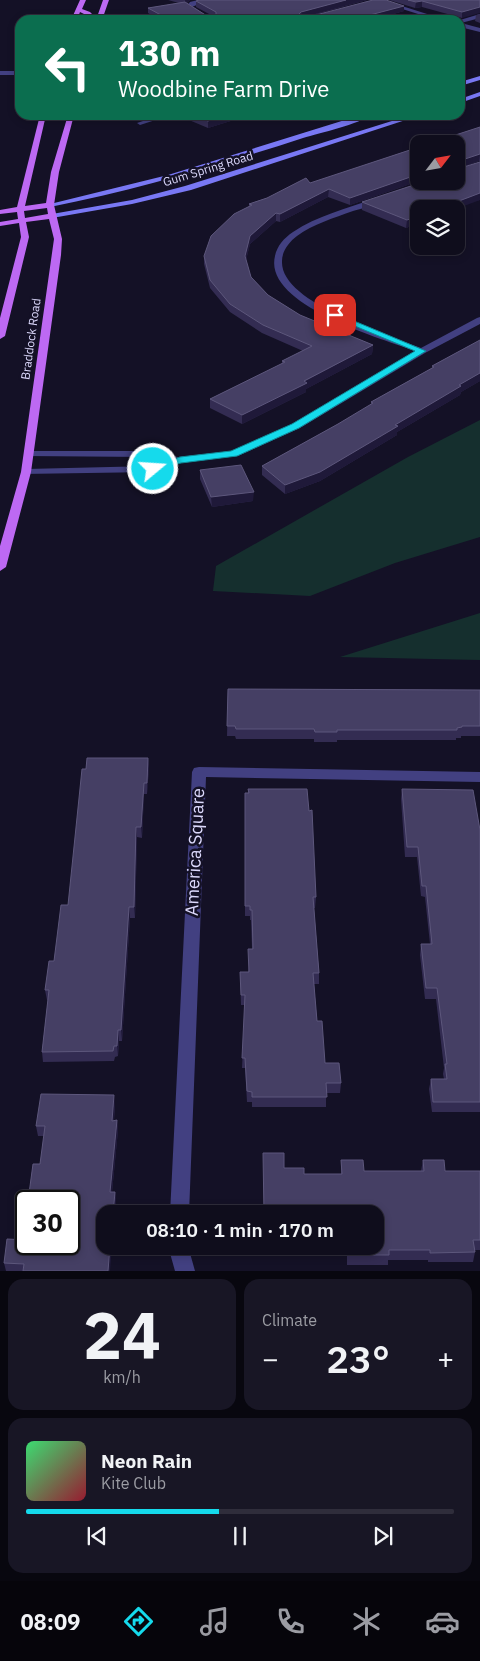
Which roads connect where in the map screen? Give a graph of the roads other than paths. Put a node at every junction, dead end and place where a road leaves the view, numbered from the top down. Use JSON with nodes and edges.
{"nodes":[{"id":1,"x":83,"y":0,"type":"edge"},
{"id":2,"x":106,"y":0,"type":"edge"},
{"id":3,"x":205,"y":0,"type":"edge"},
{"id":4,"x":378,"y":0,"type":"edge"},
{"id":5,"x":370,"y":3,"type":"edge"},
{"id":6,"x":78,"y":10,"type":"junction"},
{"id":7,"x":76,"y":15,"type":"edge"},
{"id":8,"x":89,"y":15,"type":"edge"},
{"id":9,"x":101,"y":15,"type":"edge"},
{"id":10,"x":203,"y":15,"type":"edge"},
{"id":11,"x":427,"y":15,"type":"edge"},
{"id":12,"x":480,"y":16,"type":"edge"},
{"id":13,"x":465,"y":21,"type":"edge"},
{"id":14,"x":465,"y":25,"type":"edge"},
{"id":15,"x":480,"y":30,"type":"edge"},
{"id":16,"x":0,"y":73,"type":"edge"},
{"id":17,"x":15,"y":73,"type":"edge"},
{"id":18,"x":480,"y":78,"type":"edge"},
{"id":19,"x":465,"y":82,"type":"edge"},
{"id":20,"x":480,"y":94,"type":"edge"},
{"id":21,"x":465,"y":99,"type":"edge"},
{"id":22,"x":43,"y":120,"type":"edge"},
{"id":23,"x":70,"y":120,"type":"edge"},
{"id":24,"x":150,"y":120,"type":"edge"},
{"id":25,"x":352,"y":120,"type":"edge"},
{"id":26,"x":402,"y":120,"type":"edge"},
{"id":27,"x":140,"y":123,"type":"dead end"},
{"id":28,"x":382,"y":199,"type":"edge"},
{"id":29,"x":50,"y":205,"type":"junction"},
{"id":30,"x":20,"y":209,"type":"junction"},
{"id":31,"x":0,"y":212,"type":"edge"},
{"id":32,"x":52,"y":216,"type":"junction"},
{"id":33,"x":23,"y":221,"type":"junction"},
{"id":34,"x":0,"y":224,"type":"edge"},
{"id":35,"x":480,"y":320,"type":"edge"},
{"id":36,"x":0,"y":336,"type":"edge"},
{"id":37,"x":422,"y":351,"type":"junction"},
{"id":38,"x":29,"y":454,"type":"junction"},
{"id":39,"x":180,"y":460,"type":"junction"},
{"id":40,"x":26,"y":472,"type":"junction"},
{"id":41,"x":0,"y":567,"type":"edge"},
{"id":42,"x":480,"y":777,"type":"edge"},
{"id":43,"x":179,"y":1205,"type":"edge"},
{"id":44,"x":181,"y":1255,"type":"edge"},
{"id":45,"x":185,"y":1271,"type":"edge"}],
"edges":[{"from":1,"to":6,"type":"main road"},
{"from":2,"to":9,"type":"main road"},
{"from":3,"to":10,"type":"street"},
{"from":4,"to":5,"type":"street"},
{"from":4,"to":11,"type":"street"},
{"from":6,"to":7,"type":"main road"},
{"from":6,"to":8,"type":"main road"},
{"from":12,"to":13,"type":"street"},
{"from":14,"to":15,"type":"street"},
{"from":16,"to":17,"type":"street"},
{"from":18,"to":19,"type":"main road"},
{"from":20,"to":21,"type":"main road"},
{"from":22,"to":30,"type":"main road","name":"Braddock Road"},
{"from":23,"to":29,"type":"main road","name":"Braddock Road"},
{"from":24,"to":27,"type":"street"},
{"from":25,"to":29,"type":"main road","name":"Gum Spring Road"},
{"from":26,"to":32,"type":"main road","name":"Gum Spring Road"},
{"from":28,"to":37,"type":"street"},
{"from":29,"to":30,"type":"main road","name":"Gum Spring Road"},
{"from":29,"to":32,"type":"main road","name":"Braddock Road"},
{"from":30,"to":31,"type":"main road","name":"Gum Spring Road"},
{"from":30,"to":33,"type":"main road","name":"Braddock Road"},
{"from":32,"to":33,"type":"main road","name":"Gum Spring Road"},
{"from":32,"to":38,"type":"main road","name":"Braddock Road"},
{"from":33,"to":34,"type":"main road","name":"Gum Spring Road"},
{"from":33,"to":36,"type":"main road","name":"Braddock Road"},
{"from":35,"to":37,"type":"street"},
{"from":37,"to":39,"type":"street"},
{"from":38,"to":39,"type":"street"},
{"from":38,"to":40,"type":"main road","name":"Braddock Road"},
{"from":39,"to":40,"type":"street"},
{"from":40,"to":41,"type":"main road","name":"Braddock Road"},
{"from":42,"to":43,"type":"street","name":"America Square"},
{"from":44,"to":45,"type":"street"}]}
